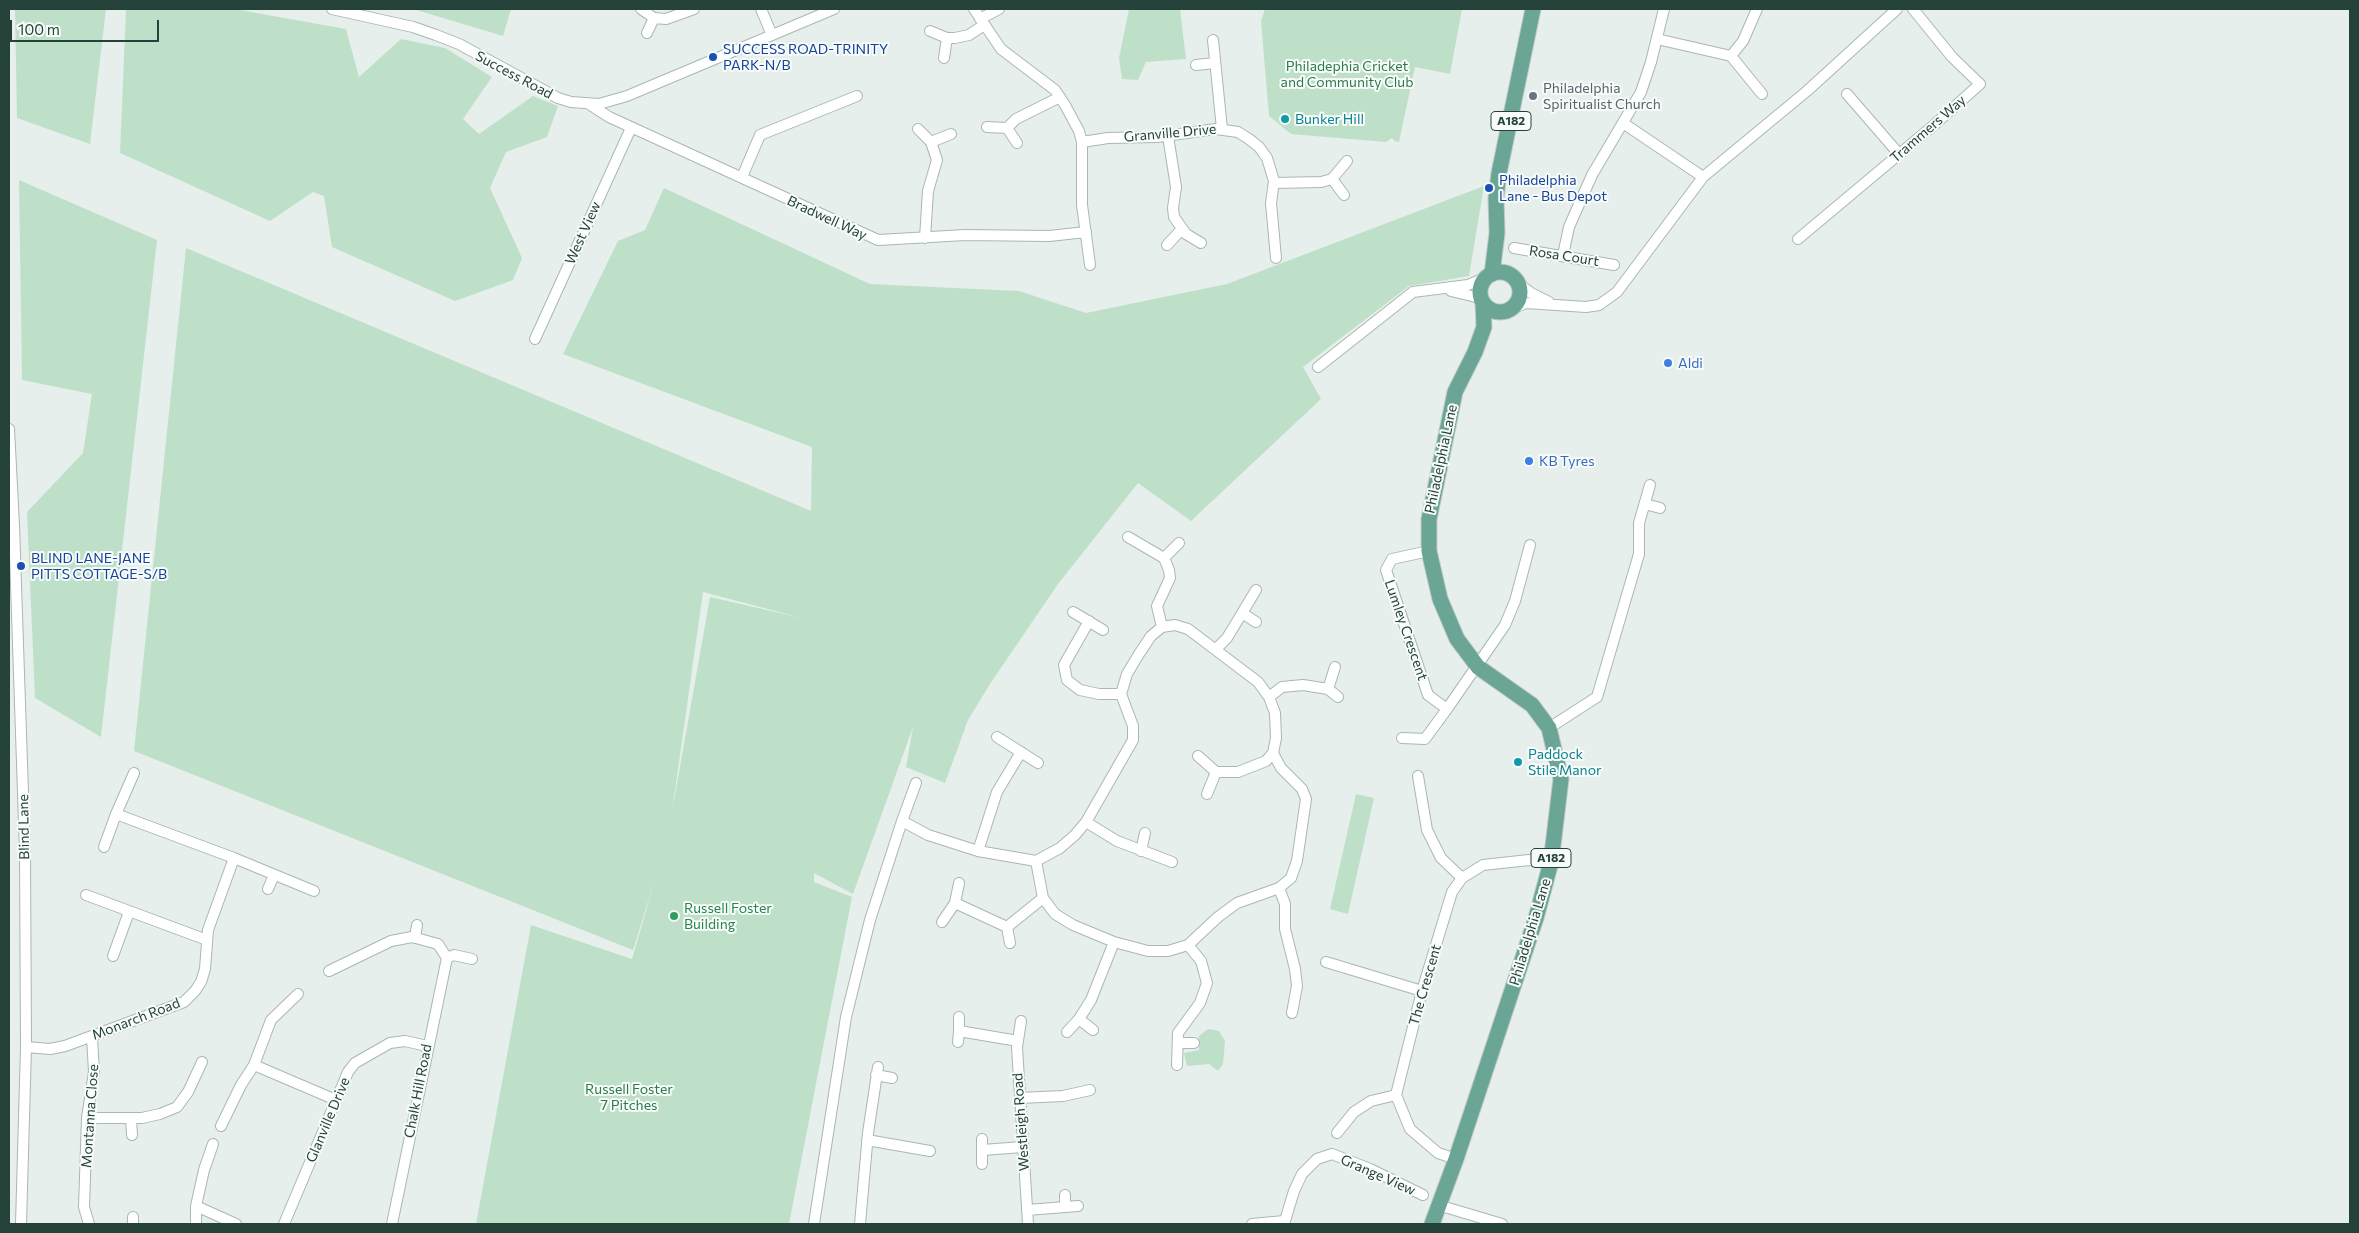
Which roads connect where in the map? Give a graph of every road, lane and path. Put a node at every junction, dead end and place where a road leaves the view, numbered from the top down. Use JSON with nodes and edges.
{"nodes":[{"id":1,"x":332,"y":9,"type":"edge"},
{"id":2,"x":641,"y":9,"type":"edge"},
{"id":3,"x":694,"y":9,"type":"edge"},
{"id":4,"x":761,"y":9,"type":"edge"},
{"id":5,"x":834,"y":9,"type":"edge"},
{"id":6,"x":974,"y":9,"type":"edge"},
{"id":7,"x":999,"y":9,"type":"edge"},
{"id":8,"x":1532,"y":9,"type":"edge"},
{"id":9,"x":1664,"y":9,"type":"edge"},
{"id":10,"x":1757,"y":9,"type":"edge"},
{"id":11,"x":1898,"y":9,"type":"edge"},
{"id":12,"x":1913,"y":9,"type":"edge"},
{"id":13,"x":654,"y":18,"type":"junction"},
{"id":14,"x":982,"y":22,"type":"junction"},
{"id":15,"x":930,"y":31,"type":"dead end"},
{"id":16,"x":647,"y":32,"type":"dead end"},
{"id":17,"x":772,"y":35,"type":"junction"},
{"id":18,"x":947,"y":38,"type":"junction"},
{"id":19,"x":1657,"y":39,"type":"junction"},
{"id":20,"x":1213,"y":40,"type":"dead end"},
{"id":21,"x":1732,"y":56,"type":"junction"},
{"id":22,"x":944,"y":58,"type":"dead end"},
{"id":23,"x":1215,"y":63,"type":"junction"},
{"id":24,"x":1196,"y":65,"type":"dead end"},
{"id":25,"x":1762,"y":94,"type":"dead end"},
{"id":26,"x":1846,"y":94,"type":"dead end"},
{"id":27,"x":857,"y":96,"type":"dead end"},
{"id":28,"x":1060,"y":97,"type":"junction"},
{"id":29,"x":589,"y":104,"type":"junction"},
{"id":30,"x":1623,"y":123,"type":"junction"},
{"id":31,"x":987,"y":127,"type":"dead end"},
{"id":32,"x":631,"y":128,"type":"junction"},
{"id":33,"x":1007,"y":128,"type":"junction"},
{"id":34,"x":918,"y":129,"type":"dead end"},
{"id":35,"x":1222,"y":129,"type":"junction"},
{"id":36,"x":951,"y":134,"type":"dead end"},
{"id":37,"x":1168,"y":136,"type":"junction"},
{"id":38,"x":931,"y":142,"type":"junction"},
{"id":39,"x":1082,"y":142,"type":"junction"},
{"id":40,"x":1017,"y":143,"type":"dead end"},
{"id":41,"x":1899,"y":154,"type":"junction"},
{"id":42,"x":1347,"y":161,"type":"dead end"},
{"id":43,"x":1703,"y":177,"type":"junction"},
{"id":44,"x":742,"y":178,"type":"junction"},
{"id":45,"x":1332,"y":179,"type":"junction"},
{"id":46,"x":1274,"y":183,"type":"junction"},
{"id":47,"x":1344,"y":195,"type":"dead end"},
{"id":48,"x":1182,"y":229,"type":"junction"},
{"id":49,"x":1086,"y":232,"type":"junction"},
{"id":50,"x":1497,"y":233,"type":"junction"},
{"id":51,"x":925,"y":238,"type":"junction"},
{"id":52,"x":1798,"y":239,"type":"dead end"},
{"id":53,"x":1201,"y":243,"type":"dead end"},
{"id":54,"x":1166,"y":245,"type":"dead end"},
{"id":55,"x":1514,"y":248,"type":"dead end"},
{"id":56,"x":1562,"y":255,"type":"junction"},
{"id":57,"x":1276,"y":258,"type":"dead end"},
{"id":58,"x":1090,"y":265,"type":"dead end"},
{"id":59,"x":1614,"y":265,"type":"dead end"},
{"id":60,"x":1490,"y":275,"type":"junction"},
{"id":61,"x":1514,"y":278,"type":"junction"},
{"id":62,"x":1443,"y":289,"type":"junction"},
{"id":63,"x":1482,"y":300,"type":"junction"},
{"id":64,"x":1552,"y":304,"type":"junction"},
{"id":65,"x":1511,"y":310,"type":"junction"},
{"id":66,"x":535,"y":339,"type":"dead end"},
{"id":67,"x":1475,"y":352,"type":"junction"},
{"id":68,"x":1318,"y":367,"type":"dead end"},
{"id":69,"x":9,"y":429,"type":"edge"},
{"id":70,"x":1650,"y":485,"type":"dead end"},
{"id":71,"x":1645,"y":504,"type":"junction"},
{"id":72,"x":1660,"y":508,"type":"dead end"},
{"id":73,"x":1128,"y":536,"type":"dead end"},
{"id":74,"x":1179,"y":543,"type":"dead end"},
{"id":75,"x":1530,"y":545,"type":"dead end"},
{"id":76,"x":1429,"y":551,"type":"junction"},
{"id":77,"x":1164,"y":558,"type":"junction"},
{"id":78,"x":1256,"y":590,"type":"dead end"},
{"id":79,"x":1073,"y":612,"type":"dead end"},
{"id":80,"x":1242,"y":613,"type":"junction"},
{"id":81,"x":1089,"y":621,"type":"junction"},
{"id":82,"x":1256,"y":622,"type":"dead end"},
{"id":83,"x":1162,"y":627,"type":"junction"},
{"id":84,"x":1103,"y":630,"type":"dead end"},
{"id":85,"x":1216,"y":649,"type":"junction"},
{"id":86,"x":1335,"y":667,"type":"dead end"},
{"id":87,"x":1478,"y":667,"type":"junction"},
{"id":88,"x":1328,"y":689,"type":"junction"},
{"id":89,"x":1121,"y":694,"type":"junction"},
{"id":90,"x":1269,"y":697,"type":"junction"},
{"id":91,"x":1338,"y":697,"type":"dead end"},
{"id":92,"x":1447,"y":708,"type":"junction"},
{"id":93,"x":1549,"y":728,"type":"junction"},
{"id":94,"x":997,"y":737,"type":"dead end"},
{"id":95,"x":1402,"y":738,"type":"dead end"},
{"id":96,"x":1021,"y":752,"type":"junction"},
{"id":97,"x":1274,"y":753,"type":"junction"},
{"id":98,"x":1198,"y":756,"type":"dead end"},
{"id":99,"x":1038,"y":763,"type":"dead end"},
{"id":100,"x":1216,"y":772,"type":"junction"},
{"id":101,"x":134,"y":773,"type":"dead end"},
{"id":102,"x":1418,"y":776,"type":"dead end"},
{"id":103,"x":916,"y":782,"type":"dead end"},
{"id":104,"x":1206,"y":794,"type":"dead end"},
{"id":105,"x":116,"y":814,"type":"junction"},
{"id":106,"x":902,"y":821,"type":"junction"},
{"id":107,"x":1086,"y":822,"type":"junction"},
{"id":108,"x":1145,"y":833,"type":"dead end"},
{"id":109,"x":104,"y":847,"type":"dead end"},
{"id":110,"x":1141,"y":851,"type":"junction"},
{"id":111,"x":978,"y":852,"type":"junction"},
{"id":112,"x":234,"y":858,"type":"junction"},
{"id":113,"x":1036,"y":860,"type":"junction"},
{"id":114,"x":1172,"y":862,"type":"dead end"},
{"id":115,"x":1550,"y":862,"type":"junction"},
{"id":116,"x":274,"y":875,"type":"junction"},
{"id":117,"x":1462,"y":878,"type":"junction"},
{"id":118,"x":959,"y":883,"type":"dead end"},
{"id":119,"x":1278,"y":888,"type":"junction"},
{"id":120,"x":268,"y":889,"type":"dead end"},
{"id":121,"x":314,"y":891,"type":"dead end"},
{"id":122,"x":86,"y":895,"type":"dead end"},
{"id":123,"x":1042,"y":898,"type":"junction"},
{"id":124,"x":955,"y":903,"type":"junction"},
{"id":125,"x":129,"y":912,"type":"junction"},
{"id":126,"x":942,"y":922,"type":"dead end"},
{"id":127,"x":418,"y":925,"type":"dead end"},
{"id":128,"x":1007,"y":927,"type":"junction"},
{"id":129,"x":415,"y":938,"type":"junction"},
{"id":130,"x":206,"y":940,"type":"junction"},
{"id":131,"x":1114,"y":942,"type":"junction"},
{"id":132,"x":1010,"y":943,"type":"dead end"},
{"id":133,"x":1188,"y":945,"type":"junction"},
{"id":134,"x":113,"y":956,"type":"dead end"},
{"id":135,"x":447,"y":958,"type":"junction"},
{"id":136,"x":472,"y":959,"type":"dead end"},
{"id":137,"x":1326,"y":962,"type":"dead end"},
{"id":138,"x":329,"y":971,"type":"dead end"},
{"id":139,"x":1422,"y":991,"type":"junction"},
{"id":140,"x":298,"y":994,"type":"dead end"},
{"id":141,"x":1292,"y":1014,"type":"dead end"},
{"id":142,"x":959,"y":1017,"type":"dead end"},
{"id":143,"x":1079,"y":1019,"type":"junction"},
{"id":144,"x":1022,"y":1020,"type":"dead end"},
{"id":145,"x":1093,"y":1030,"type":"dead end"},
{"id":146,"x":1067,"y":1032,"type":"dead end"},
{"id":147,"x":92,"y":1037,"type":"junction"},
{"id":148,"x":1018,"y":1041,"type":"junction"},
{"id":149,"x":1178,"y":1043,"type":"junction"},
{"id":150,"x":1194,"y":1043,"type":"dead end"},
{"id":151,"x":427,"y":1046,"type":"junction"},
{"id":152,"x":26,"y":1047,"type":"junction"},
{"id":153,"x":202,"y":1062,"type":"dead end"},
{"id":154,"x":1177,"y":1065,"type":"dead end"},
{"id":155,"x":254,"y":1066,"type":"junction"},
{"id":156,"x":892,"y":1078,"type":"dead end"},
{"id":157,"x":1090,"y":1090,"type":"dead end"},
{"id":158,"x":1396,"y":1095,"type":"junction"},
{"id":159,"x":1020,"y":1098,"type":"junction"},
{"id":160,"x":336,"y":1100,"type":"junction"},
{"id":161,"x":87,"y":1118,"type":"junction"},
{"id":162,"x":130,"y":1118,"type":"junction"},
{"id":163,"x":221,"y":1126,"type":"dead end"},
{"id":164,"x":1337,"y":1132,"type":"dead end"},
{"id":165,"x":132,"y":1135,"type":"dead end"},
{"id":166,"x":982,"y":1139,"type":"dead end"},
{"id":167,"x":867,"y":1140,"type":"junction"},
{"id":168,"x":214,"y":1144,"type":"dead end"},
{"id":169,"x":1023,"y":1147,"type":"junction"},
{"id":170,"x":982,"y":1150,"type":"junction"},
{"id":171,"x":930,"y":1151,"type":"dead end"},
{"id":172,"x":1456,"y":1159,"type":"junction"},
{"id":173,"x":982,"y":1164,"type":"dead end"},
{"id":174,"x":1065,"y":1194,"type":"dead end"},
{"id":175,"x":1423,"y":1195,"type":"dead end"},
{"id":176,"x":1438,"y":1205,"type":"junction"},
{"id":177,"x":196,"y":1206,"type":"junction"},
{"id":178,"x":1065,"y":1206,"type":"junction"},
{"id":179,"x":1078,"y":1206,"type":"dead end"},
{"id":180,"x":1027,"y":1210,"type":"junction"},
{"id":181,"x":1284,"y":1223,"type":"edge"},
{"id":182,"x":21,"y":1224,"type":"edge"},
{"id":183,"x":89,"y":1224,"type":"edge"},
{"id":184,"x":196,"y":1224,"type":"edge"},
{"id":185,"x":236,"y":1224,"type":"edge"},
{"id":186,"x":284,"y":1224,"type":"edge"},
{"id":187,"x":392,"y":1224,"type":"edge"},
{"id":188,"x":814,"y":1224,"type":"edge"},
{"id":189,"x":860,"y":1224,"type":"edge"},
{"id":190,"x":1028,"y":1224,"type":"edge"},
{"id":191,"x":1252,"y":1224,"type":"edge"},
{"id":192,"x":1432,"y":1224,"type":"edge"},
{"id":193,"x":1502,"y":1224,"type":"edge"}],
"edges":[{"from":1,"to":29,"type":"street","name":"Success Road"},
{"from":2,"to":13,"type":"street"},
{"from":3,"to":13,"type":"street"},
{"from":4,"to":17,"type":"street"},
{"from":5,"to":17,"type":"street","name":"Success Road"},
{"from":6,"to":14,"type":"street"},
{"from":7,"to":14,"type":"street"},
{"from":8,"to":50,"type":"main road","name":"Philadelphia Lane","number":"A182"},
{"from":9,"to":19,"type":"street"},
{"from":10,"to":21,"type":"street"},
{"from":11,"to":43,"type":"street"},
{"from":12,"to":41,"type":"street","name":"Trammers Way"},
{"from":13,"to":16,"type":"street"},
{"from":14,"to":18,"type":"street"},
{"from":14,"to":28,"type":"street"},
{"from":15,"to":18,"type":"street"},
{"from":17,"to":29,"type":"street","name":"Success Road"},
{"from":18,"to":22,"type":"street"},
{"from":19,"to":21,"type":"street"},
{"from":19,"to":30,"type":"street"},
{"from":20,"to":23,"type":"street"},
{"from":21,"to":25,"type":"street"},
{"from":23,"to":24,"type":"street"},
{"from":23,"to":35,"type":"street"},
{"from":26,"to":41,"type":"street"},
{"from":27,"to":44,"type":"street"},
{"from":28,"to":33,"type":"street"},
{"from":28,"to":39,"type":"street"},
{"from":29,"to":32,"type":"street","name":"Bradwell Way"},
{"from":30,"to":43,"type":"street"},
{"from":30,"to":56,"type":"street"},
{"from":31,"to":33,"type":"street"},
{"from":32,"to":44,"type":"street","name":"Bradwell Way"},
{"from":32,"to":66,"type":"street","name":"West View"},
{"from":33,"to":40,"type":"street"},
{"from":34,"to":38,"type":"street"},
{"from":35,"to":37,"type":"street","name":"Granville Drive"},
{"from":35,"to":46,"type":"street","name":"Granville Drive"},
{"from":36,"to":38,"type":"street"},
{"from":37,"to":39,"type":"street","name":"Granville Drive"},
{"from":37,"to":48,"type":"street"},
{"from":38,"to":51,"type":"street"},
{"from":39,"to":49,"type":"street"},
{"from":41,"to":52,"type":"street","name":"Trammers Way"},
{"from":42,"to":45,"type":"street"},
{"from":43,"to":64,"type":"street"},
{"from":44,"to":51,"type":"street","name":"Bradwell Way"},
{"from":45,"to":46,"type":"street"},
{"from":45,"to":47,"type":"street"},
{"from":46,"to":57,"type":"street","name":"Granville Drive"},
{"from":48,"to":53,"type":"street"},
{"from":48,"to":54,"type":"street"},
{"from":49,"to":51,"type":"street","name":"Bradwell Way"},
{"from":49,"to":58,"type":"street"},
{"from":50,"to":60,"type":"main road","name":"Philadelphia Lane","number":"A182"},
{"from":50,"to":61,"type":"main road","name":"Philadelphia Lane","number":"A182"},
{"from":55,"to":56,"type":"street","name":"Rosa Court"},
{"from":56,"to":59,"type":"street","name":"Rosa Court"},
{"from":60,"to":61,"type":"main road"},
{"from":60,"to":62,"type":"street"},
{"from":60,"to":63,"type":"main road","name":"Philadelphia Lane","number":"A182"},
{"from":61,"to":64,"type":"street"},
{"from":61,"to":65,"type":"main road","name":"Philadelphia Lane","number":"A182"},
{"from":62,"to":63,"type":"street"},
{"from":62,"to":68,"type":"street"},
{"from":63,"to":65,"type":"main road"},
{"from":63,"to":67,"type":"main road","name":"Philadelphia Lane","number":"A182"},
{"from":64,"to":65,"type":"street"},
{"from":65,"to":67,"type":"main road","name":"Philadelphia Lane","number":"A182"},
{"from":67,"to":76,"type":"main road","name":"Philadelphia Lane","number":"A182"},
{"from":69,"to":152,"type":"street","name":"Blind Lane"},
{"from":70,"to":71,"type":"street"},
{"from":71,"to":72,"type":"street"},
{"from":71,"to":93,"type":"street"},
{"from":73,"to":77,"type":"street"},
{"from":74,"to":77,"type":"street"},
{"from":75,"to":87,"type":"street"},
{"from":76,"to":87,"type":"main road","name":"Philadelphia Lane","number":"A182"},
{"from":76,"to":92,"type":"street","name":"Lumley Crescent"},
{"from":77,"to":83,"type":"street"},
{"from":78,"to":80,"type":"street"},
{"from":79,"to":81,"type":"street"},
{"from":80,"to":82,"type":"street"},
{"from":80,"to":85,"type":"street"},
{"from":81,"to":84,"type":"street"},
{"from":81,"to":89,"type":"street"},
{"from":83,"to":85,"type":"street"},
{"from":83,"to":89,"type":"street"},
{"from":85,"to":90,"type":"street"},
{"from":86,"to":88,"type":"street"},
{"from":87,"to":92,"type":"street"},
{"from":87,"to":93,"type":"main road","name":"Philadelphia Lane","number":"A182"},
{"from":88,"to":90,"type":"street"},
{"from":88,"to":91,"type":"street"},
{"from":89,"to":107,"type":"street"},
{"from":90,"to":97,"type":"street"},
{"from":92,"to":95,"type":"street"},
{"from":93,"to":115,"type":"main road","name":"Philadelphia Lane","number":"A182"},
{"from":94,"to":96,"type":"street"},
{"from":96,"to":99,"type":"street"},
{"from":96,"to":111,"type":"street"},
{"from":97,"to":100,"type":"street"},
{"from":97,"to":119,"type":"street"},
{"from":98,"to":100,"type":"street"},
{"from":100,"to":104,"type":"street"},
{"from":101,"to":105,"type":"street"},
{"from":102,"to":117,"type":"street"},
{"from":103,"to":106,"type":"street"},
{"from":105,"to":109,"type":"street"},
{"from":105,"to":112,"type":"street"},
{"from":106,"to":111,"type":"street"},
{"from":106,"to":188,"type":"street"},
{"from":107,"to":110,"type":"street"},
{"from":107,"to":113,"type":"street"},
{"from":108,"to":110,"type":"street"},
{"from":110,"to":114,"type":"street"},
{"from":111,"to":113,"type":"street"},
{"from":112,"to":116,"type":"street"},
{"from":112,"to":130,"type":"street","name":"Monarch Road"},
{"from":113,"to":123,"type":"street"},
{"from":115,"to":117,"type":"street","name":"The Crescent"},
{"from":115,"to":172,"type":"main road","name":"Philadelphia Lane","number":"A182"},
{"from":116,"to":120,"type":"street"},
{"from":116,"to":121,"type":"street"},
{"from":117,"to":139,"type":"street","name":"The Crescent"},
{"from":118,"to":124,"type":"street"},
{"from":119,"to":133,"type":"street"},
{"from":119,"to":141,"type":"street"},
{"from":122,"to":125,"type":"street"},
{"from":123,"to":128,"type":"street"},
{"from":123,"to":131,"type":"street"},
{"from":124,"to":126,"type":"street"},
{"from":124,"to":128,"type":"street"},
{"from":125,"to":130,"type":"street"},
{"from":125,"to":134,"type":"street"},
{"from":127,"to":129,"type":"street"},
{"from":128,"to":132,"type":"street"},
{"from":129,"to":135,"type":"street"},
{"from":129,"to":138,"type":"street"},
{"from":130,"to":147,"type":"street","name":"Monarch Road"},
{"from":131,"to":133,"type":"street"},
{"from":131,"to":143,"type":"street"},
{"from":133,"to":149,"type":"street"},
{"from":135,"to":136,"type":"street"},
{"from":135,"to":151,"type":"street","name":"Chalk Hill Road"},
{"from":137,"to":139,"type":"street"},
{"from":139,"to":158,"type":"street","name":"The Crescent"},
{"from":140,"to":155,"type":"street"},
{"from":142,"to":148,"type":"street"},
{"from":143,"to":145,"type":"street"},
{"from":143,"to":146,"type":"street"},
{"from":144,"to":148,"type":"street","name":"Westleigh Road"},
{"from":147,"to":152,"type":"street","name":"Monarch Road"},
{"from":147,"to":161,"type":"street","name":"Montanna Close"},
{"from":148,"to":159,"type":"street","name":"Westleigh Road"},
{"from":149,"to":150,"type":"street"},
{"from":149,"to":154,"type":"street"},
{"from":151,"to":160,"type":"street","name":"Glanville Drive"},
{"from":151,"to":187,"type":"street","name":"Chalk Hill Road"},
{"from":152,"to":182,"type":"street","name":"Blind Lane"},
{"from":153,"to":162,"type":"street"},
{"from":155,"to":160,"type":"street"},
{"from":155,"to":163,"type":"street"},
{"from":156,"to":167,"type":"street"},
{"from":157,"to":159,"type":"street"},
{"from":158,"to":164,"type":"street"},
{"from":158,"to":172,"type":"street"},
{"from":159,"to":169,"type":"street","name":"Westleigh Road"},
{"from":160,"to":186,"type":"street","name":"Glanville Drive"},
{"from":161,"to":162,"type":"street"},
{"from":161,"to":183,"type":"street","name":"Montanna Close"},
{"from":162,"to":165,"type":"street"},
{"from":166,"to":170,"type":"street"},
{"from":167,"to":171,"type":"street"},
{"from":167,"to":189,"type":"street"},
{"from":168,"to":177,"type":"street"},
{"from":169,"to":170,"type":"street"},
{"from":169,"to":180,"type":"street","name":"Westleigh Road"},
{"from":170,"to":173,"type":"street"},
{"from":172,"to":176,"type":"main road","name":"Philadelphia Lane","number":"A182"},
{"from":174,"to":178,"type":"street"},
{"from":175,"to":181,"type":"street","name":"Grange View"},
{"from":176,"to":192,"type":"main road","name":"Philadelphia Lane","number":"A182"},
{"from":176,"to":193,"type":"street"},
{"from":177,"to":184,"type":"street"},
{"from":177,"to":185,"type":"street"},
{"from":178,"to":179,"type":"street"},
{"from":178,"to":180,"type":"street"},
{"from":180,"to":190,"type":"street","name":"Westleigh Road"},
{"from":181,"to":191,"type":"street","name":"Grange View"}]}
